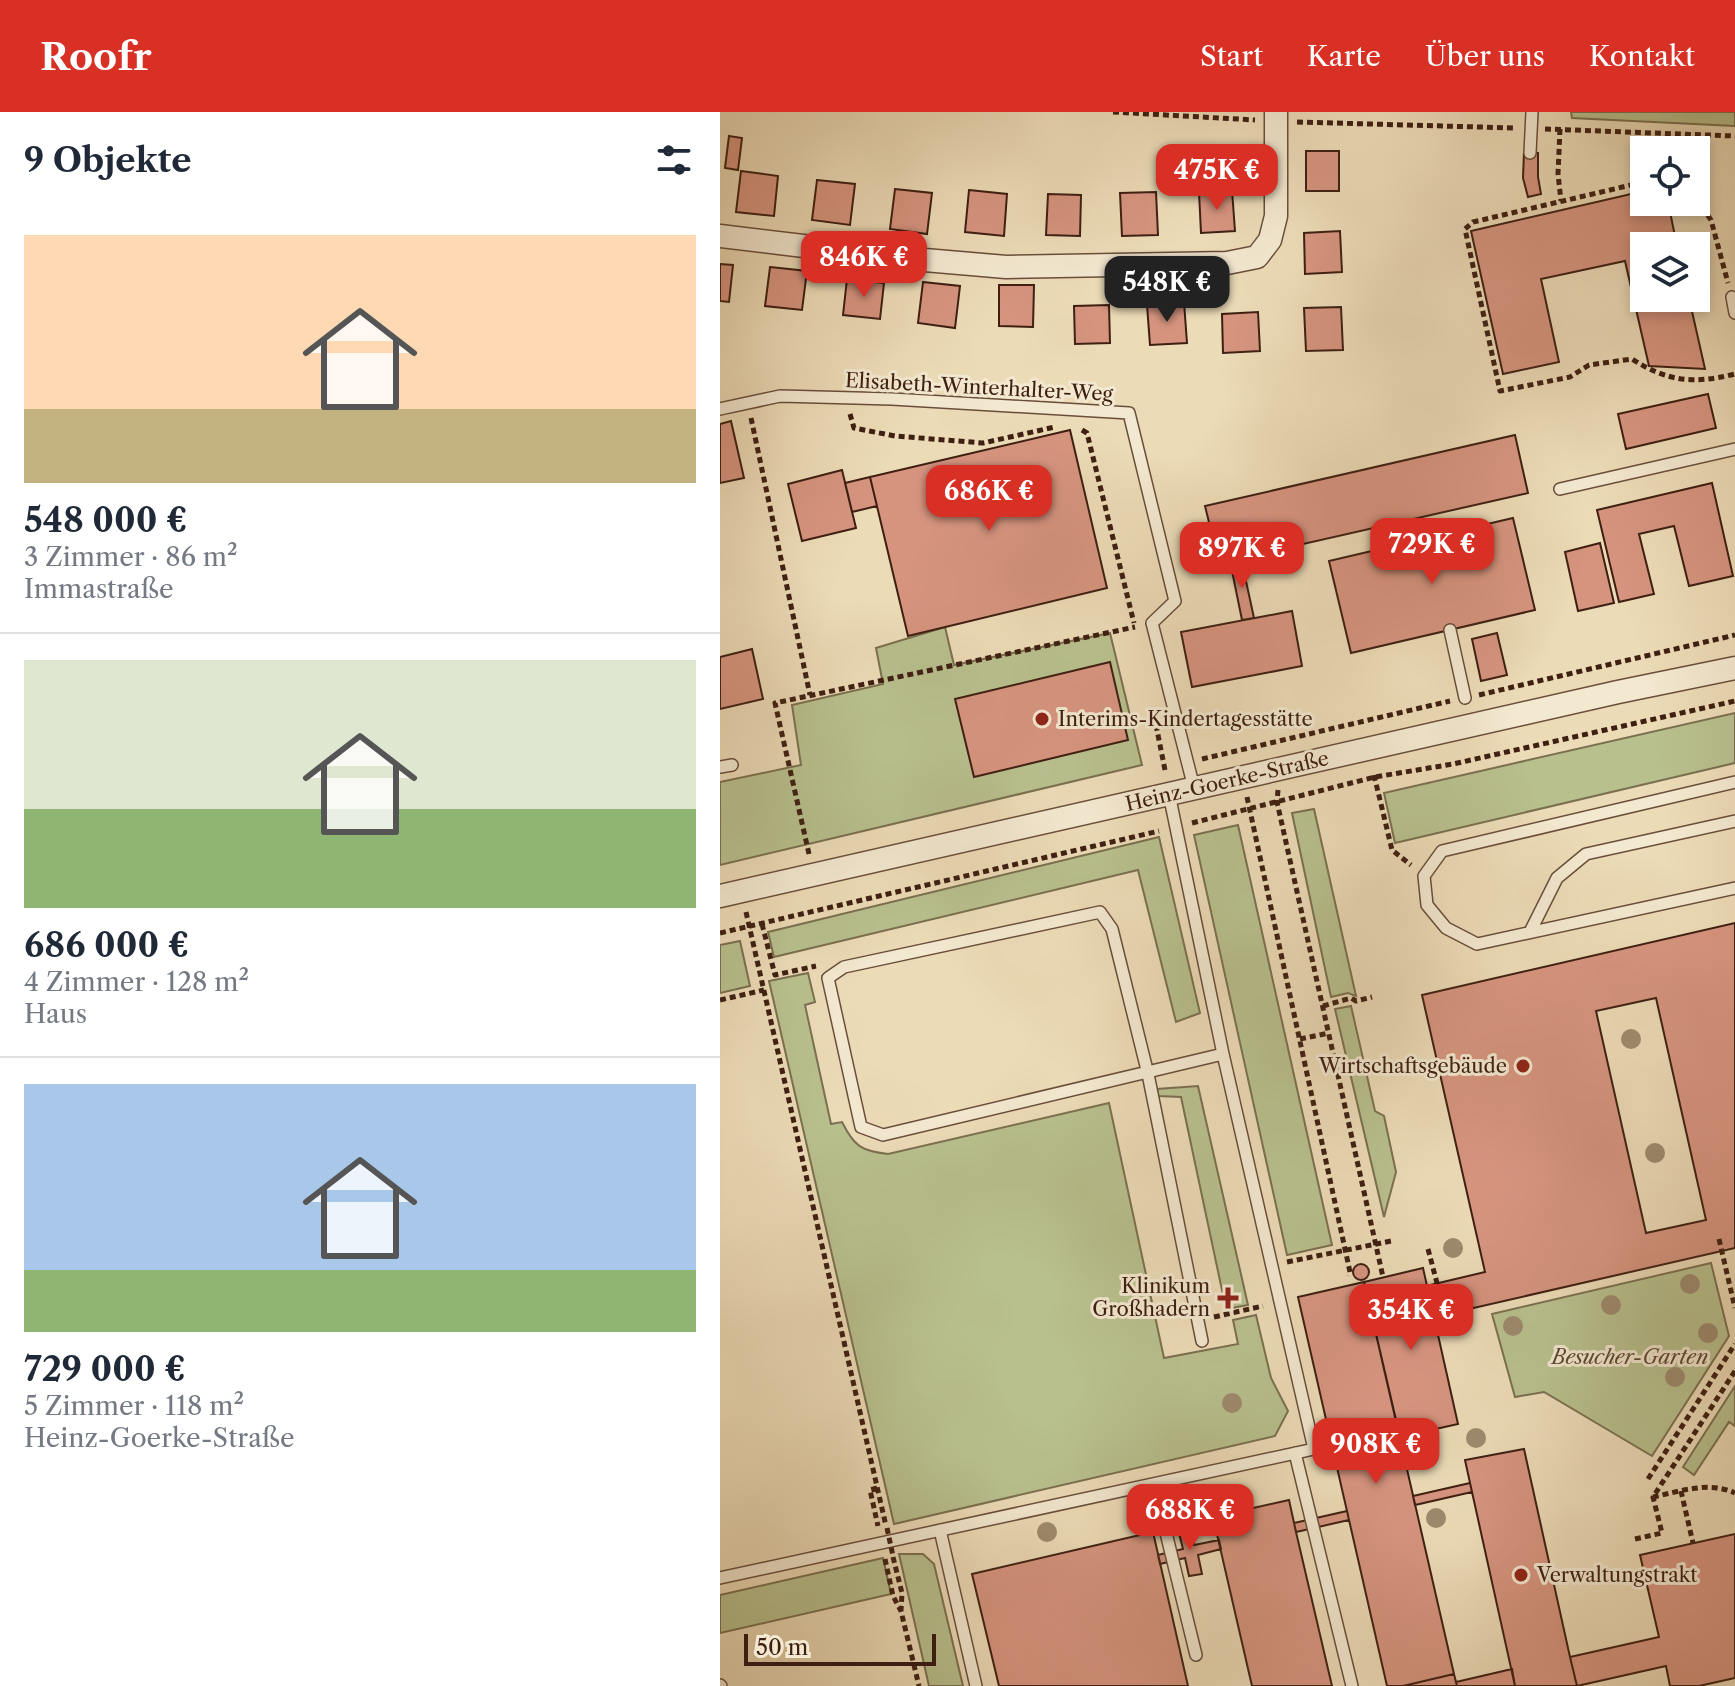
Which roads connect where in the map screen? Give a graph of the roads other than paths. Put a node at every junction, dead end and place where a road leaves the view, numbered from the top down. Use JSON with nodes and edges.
{"nodes":[{"id":1,"x":1532,"y":112,"type":"edge"},
{"id":2,"x":1276,"y":117,"type":"edge"},
{"id":3,"x":1530,"y":153,"type":"dead end"},
{"id":4,"x":720,"y":236,"type":"edge"},
{"id":5,"x":1732,"y":297,"type":"road end"},
{"id":6,"x":1735,"y":313,"type":"edge"},
{"id":7,"x":720,"y":409,"type":"edge"},
{"id":8,"x":1735,"y":449,"type":"edge"},
{"id":9,"x":1560,"y":489,"type":"dead end"},
{"id":10,"x":1450,"y":630,"type":"dead end"},
{"id":11,"x":1735,"y":668,"type":"edge"},
{"id":12,"x":1465,"y":698,"type":"dead end"},
{"id":13,"x":1735,"y":782,"type":"edge"},
{"id":14,"x":1194,"y":788,"type":"junction"},
{"id":15,"x":1169,"y":794,"type":"junction"},
{"id":16,"x":1735,"y":821,"type":"edge"},
{"id":17,"x":1735,"y":888,"type":"edge"},
{"id":18,"x":720,"y":896,"type":"edge"},
{"id":19,"x":1530,"y":932,"type":"junction"},
{"id":20,"x":1223,"y":1054,"type":"junction"},
{"id":21,"x":1148,"y":1074,"type":"junction"},
{"id":22,"x":1202,"y":1341,"type":"dead end"},
{"id":23,"x":1295,"y":1453,"type":"junction"},
{"id":24,"x":1154,"y":1484,"type":"junction"},
{"id":25,"x":940,"y":1530,"type":"junction"},
{"id":26,"x":720,"y":1578,"type":"edge"},
{"id":27,"x":1196,"y":1655,"type":"dead end"},
{"id":28,"x":976,"y":1686,"type":"edge"},
{"id":29,"x":1352,"y":1686,"type":"edge"}],
"edges":[{"from":1,"to":3,"type":"lane"},
{"from":2,"to":4,"type":"street"},
{"from":5,"to":6,"type":"lane"},
{"from":7,"to":14,"type":"lane","name":"Elisabeth-Winterhalter-Weg"},
{"from":8,"to":9,"type":"lane"},
{"from":10,"to":12,"type":"lane"},
{"from":11,"to":14,"type":"street","name":"Heinz-Goerke-Straße"},
{"from":13,"to":19,"type":"lane"},
{"from":14,"to":15,"type":"street","name":"Heinz-Goerke-Straße"},
{"from":15,"to":18,"type":"street","name":"Heinz-Goerke-Straße"},
{"from":15,"to":20,"type":"lane"},
{"from":16,"to":19,"type":"lane"},
{"from":17,"to":19,"type":"lane"},
{"from":20,"to":21,"type":"lane"},
{"from":20,"to":23,"type":"lane"},
{"from":21,"to":21,"type":"lane"},
{"from":21,"to":22,"type":"lane"},
{"from":23,"to":24,"type":"lane"},
{"from":23,"to":29,"type":"lane"},
{"from":24,"to":25,"type":"lane"},
{"from":24,"to":27,"type":"lane"},
{"from":25,"to":26,"type":"lane"},
{"from":25,"to":28,"type":"lane"}]}
